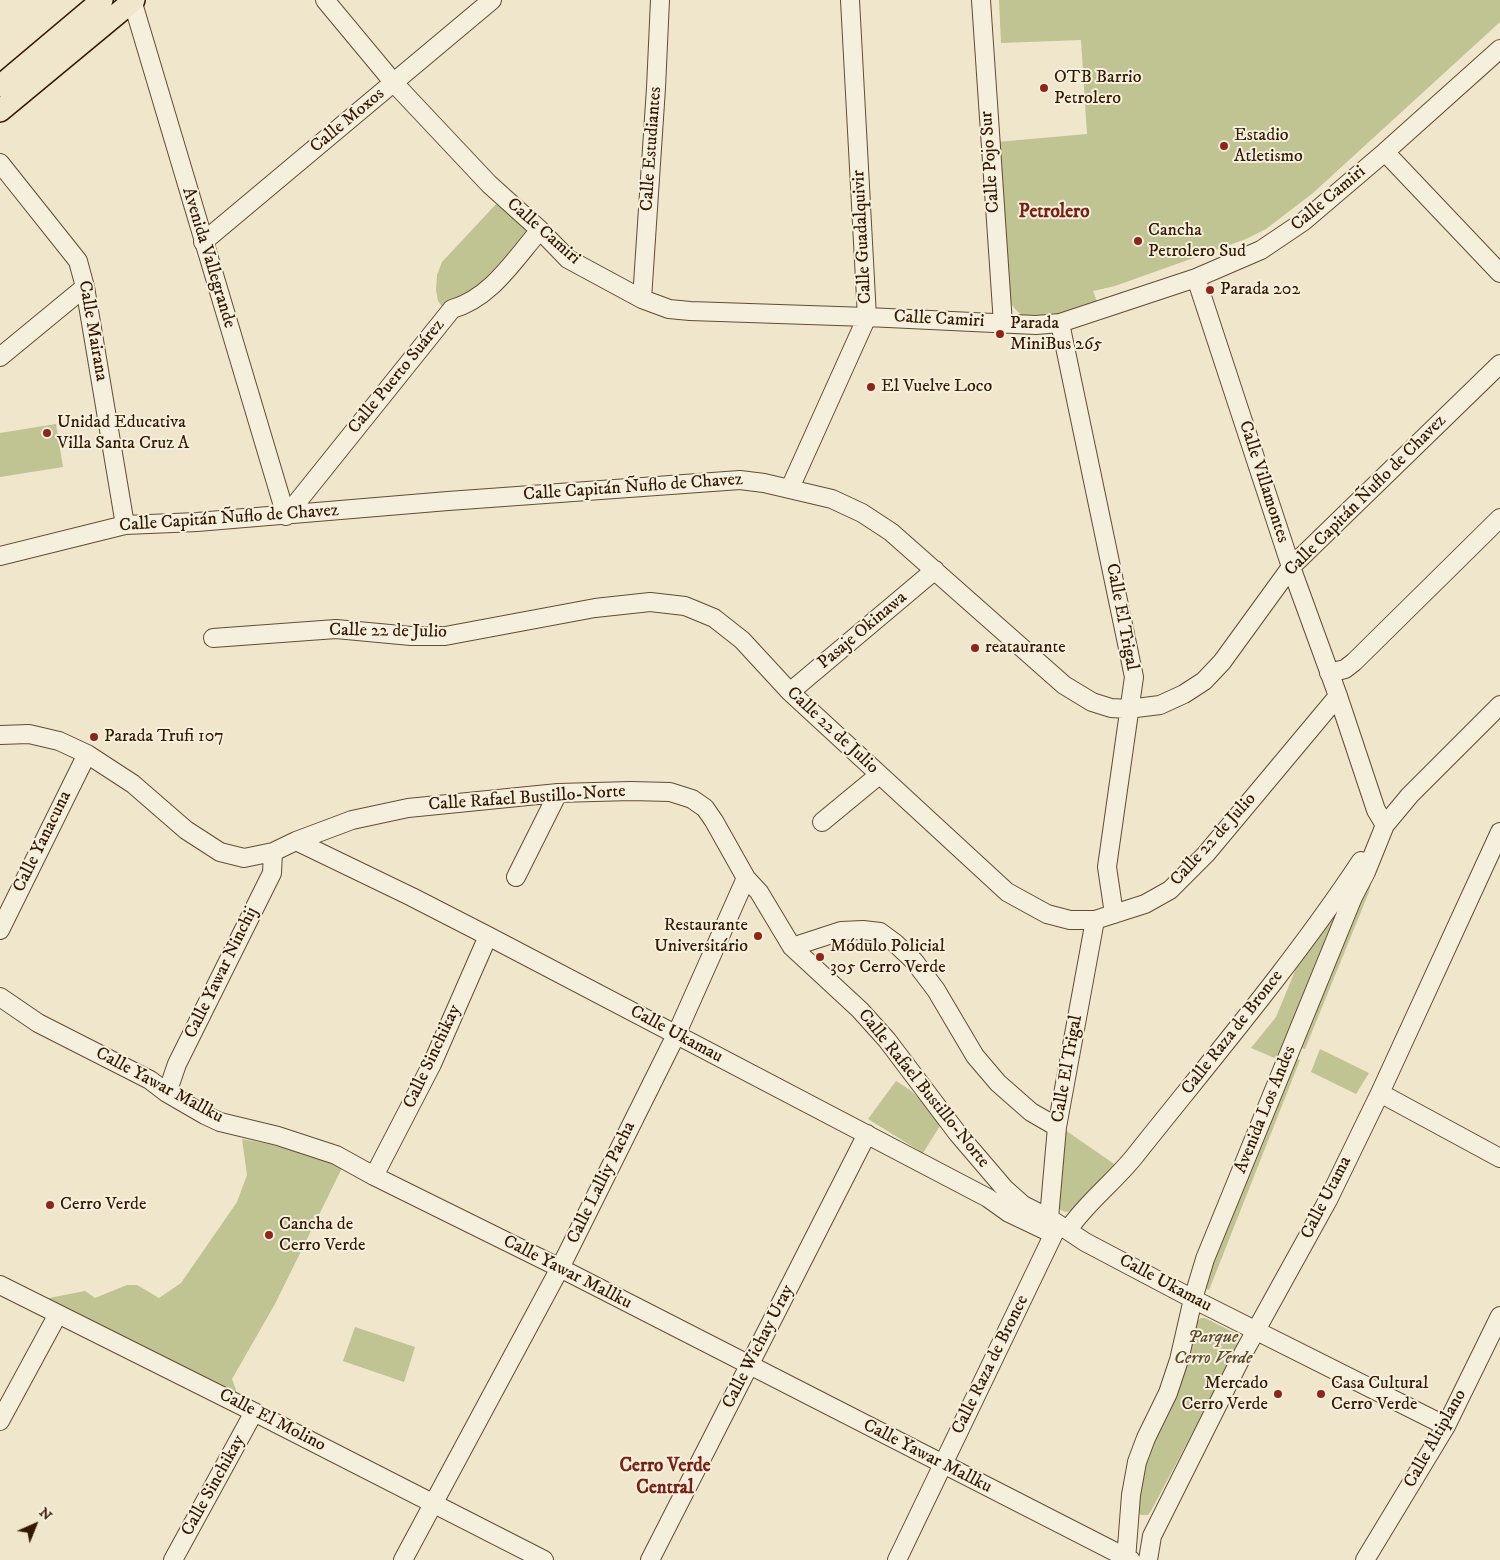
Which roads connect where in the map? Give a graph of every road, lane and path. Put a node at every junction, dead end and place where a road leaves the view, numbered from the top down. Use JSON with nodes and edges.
{"nodes":[{"id":1,"x":102,"y":0,"type":"edge"},
{"id":2,"x":133,"y":0,"type":"edge"},
{"id":3,"x":325,"y":0,"type":"edge"},
{"id":4,"x":492,"y":0,"type":"edge"},
{"id":5,"x":660,"y":0,"type":"edge"},
{"id":6,"x":850,"y":0,"type":"edge"},
{"id":7,"x":981,"y":0,"type":"edge"},
{"id":8,"x":1500,"y":48,"type":"edge"},
{"id":9,"x":394,"y":83,"type":"junction"},
{"id":10,"x":0,"y":86,"type":"edge"},
{"id":11,"x":0,"y":111,"type":"edge"},
{"id":12,"x":1385,"y":152,"type":"junction"},
{"id":13,"x":0,"y":163,"type":"edge"},
{"id":14,"x":540,"y":230,"type":"junction"},
{"id":15,"x":203,"y":242,"type":"junction"},
{"id":16,"x":1500,"y":273,"type":"edge"},
{"id":17,"x":1196,"y":278,"type":"junction"},
{"id":18,"x":85,"y":287,"type":"junction"},
{"id":19,"x":642,"y":299,"type":"junction"},
{"id":20,"x":867,"y":317,"type":"junction"},
{"id":21,"x":1060,"y":323,"type":"junction"},
{"id":22,"x":1003,"y":324,"type":"junction"},
{"id":23,"x":0,"y":357,"type":"edge"},
{"id":24,"x":1500,"y":364,"type":"edge"},
{"id":25,"x":790,"y":488,"type":"junction"},
{"id":26,"x":286,"y":516,"type":"junction"},
{"id":27,"x":1500,"y":518,"type":"edge"},
{"id":28,"x":125,"y":525,"type":"junction"},
{"id":29,"x":0,"y":556,"type":"edge"},
{"id":30,"x":1291,"y":567,"type":"junction"},
{"id":31,"x":935,"y":570,"type":"junction"},
{"id":32,"x":213,"y":638,"type":"dead end"},
{"id":33,"x":1329,"y":673,"type":"junction"},
{"id":34,"x":790,"y":692,"type":"junction"},
{"id":35,"x":1338,"y":696,"type":"junction"},
{"id":36,"x":1500,"y":705,"type":"edge"},
{"id":37,"x":1128,"y":709,"type":"junction"},
{"id":38,"x":0,"y":735,"type":"edge"},
{"id":39,"x":87,"y":754,"type":"junction"},
{"id":40,"x":879,"y":775,"type":"junction"},
{"id":41,"x":558,"y":793,"type":"junction"},
{"id":42,"x":822,"y":822,"type":"dead end"},
{"id":43,"x":1385,"y":825,"type":"junction"},
{"id":44,"x":1500,"y":832,"type":"edge"},
{"id":45,"x":296,"y":841,"type":"junction"},
{"id":46,"x":273,"y":852,"type":"junction"},
{"id":47,"x":1494,"y":857,"type":"edge"},
{"id":48,"x":516,"y":877,"type":"dead end"},
{"id":49,"x":746,"y":878,"type":"junction"},
{"id":50,"x":1114,"y":914,"type":"junction"},
{"id":51,"x":1095,"y":920,"type":"junction"},
{"id":52,"x":0,"y":930,"type":"edge"},
{"id":53,"x":488,"y":936,"type":"junction"},
{"id":54,"x":792,"y":947,"type":"junction"},
{"id":55,"x":3,"y":1003,"type":"edge"},
{"id":56,"x":676,"y":1035,"type":"junction"},
{"id":57,"x":167,"y":1092,"type":"junction"},
{"id":58,"x":1380,"y":1093,"type":"junction"},
{"id":59,"x":1058,"y":1127,"type":"junction"},
{"id":60,"x":867,"y":1134,"type":"junction"},
{"id":61,"x":1500,"y":1158,"type":"edge"},
{"id":62,"x":374,"y":1176,"type":"junction"},
{"id":63,"x":1057,"y":1227,"type":"junction"},
{"id":64,"x":560,"y":1268,"type":"junction"},
{"id":65,"x":0,"y":1285,"type":"edge"},
{"id":66,"x":1192,"y":1299,"type":"junction"},
{"id":67,"x":58,"y":1314,"type":"junction"},
{"id":68,"x":1500,"y":1316,"type":"edge"},
{"id":69,"x":1256,"y":1331,"type":"junction"},
{"id":70,"x":749,"y":1366,"type":"junction"},
{"id":71,"x":254,"y":1412,"type":"junction"},
{"id":72,"x":0,"y":1421,"type":"edge"},
{"id":73,"x":1446,"y":1426,"type":"junction"},
{"id":74,"x":943,"y":1465,"type":"junction"},
{"id":75,"x":433,"y":1504,"type":"junction"},
{"id":76,"x":1127,"y":1559,"type":"edge"},
{"id":77,"x":173,"y":1560,"type":"edge"},
{"id":78,"x":403,"y":1560,"type":"edge"},
{"id":79,"x":544,"y":1560,"type":"edge"},
{"id":80,"x":650,"y":1560,"type":"edge"},
{"id":81,"x":897,"y":1560,"type":"edge"},
{"id":82,"x":1148,"y":1560,"type":"edge"},
{"id":83,"x":1366,"y":1560,"type":"edge"}],
"edges":[{"from":1,"to":10,"type":"main road"},
{"from":2,"to":11,"type":"main road"},
{"from":2,"to":15,"type":"street","name":"Avenida Vallegrande"},
{"from":3,"to":9,"type":"street","name":"Calle Camiri"},
{"from":4,"to":9,"type":"street","name":"Calle Moxos"},
{"from":5,"to":19,"type":"street","name":"Calle Estudiantes"},
{"from":6,"to":20,"type":"street","name":"Calle Guadalquivir"},
{"from":7,"to":22,"type":"street","name":"Calle Pojo Sur"},
{"from":8,"to":12,"type":"street","name":"Calle Camiri"},
{"from":9,"to":14,"type":"street","name":"Calle Camiri"},
{"from":9,"to":15,"type":"street","name":"Calle Moxos"},
{"from":12,"to":16,"type":"street"},
{"from":12,"to":17,"type":"street","name":"Calle Camiri"},
{"from":13,"to":18,"type":"street","name":"Calle Mairana"},
{"from":14,"to":19,"type":"street","name":"Calle Camiri"},
{"from":14,"to":26,"type":"street","name":"Calle Puerto Suárez"},
{"from":15,"to":26,"type":"street","name":"Avenida Vallegrande"},
{"from":17,"to":21,"type":"street","name":"Calle Camiri"},
{"from":17,"to":30,"type":"street","name":"Calle Villamontes"},
{"from":18,"to":23,"type":"street"},
{"from":18,"to":28,"type":"street","name":"Calle Mairana"},
{"from":19,"to":20,"type":"street","name":"Calle Camiri"},
{"from":20,"to":22,"type":"street","name":"Calle Camiri"},
{"from":20,"to":25,"type":"street","name":"Calle Guadalquivir"},
{"from":21,"to":22,"type":"street","name":"Calle Camiri"},
{"from":21,"to":37,"type":"street","name":"Calle El Trigal"},
{"from":24,"to":30,"type":"street","name":"Calle Capitán Ñuflo de Chavez"},
{"from":25,"to":26,"type":"street","name":"Calle Capitán Ñuflo de Chavez"},
{"from":25,"to":31,"type":"street","name":"Calle Capitán Ñuflo de Chavez"},
{"from":26,"to":28,"type":"street","name":"Calle Capitán Ñuflo de Chavez"},
{"from":27,"to":33,"type":"street"},
{"from":28,"to":29,"type":"street","name":"Calle Capitán Ñuflo de Chavez"},
{"from":30,"to":33,"type":"street","name":"Calle Villamontes"},
{"from":30,"to":37,"type":"street","name":"Calle Capitán Ñuflo de Chavez"},
{"from":31,"to":34,"type":"street","name":"Pasaje Okinawa"},
{"from":31,"to":37,"type":"street","name":"Calle Capitán Ñuflo de Chavez"},
{"from":32,"to":34,"type":"street","name":"Calle 22 de Julio"},
{"from":33,"to":35,"type":"street","name":"Calle Villamontes"},
{"from":34,"to":40,"type":"street","name":"Calle 22 de Julio"},
{"from":35,"to":43,"type":"street","name":"Calle Villamontes"},
{"from":35,"to":50,"type":"street","name":"Calle 22 de Julio"},
{"from":36,"to":43,"type":"street","name":"Avenida Los Andes"},
{"from":37,"to":50,"type":"street","name":"Calle El Trigal"},
{"from":38,"to":39,"type":"street","name":"Calle Rafael Bustillo-Norte"},
{"from":39,"to":46,"type":"street","name":"Calle Rafael Bustillo-Norte"},
{"from":39,"to":52,"type":"street","name":"Calle Yanacuna"},
{"from":40,"to":42,"type":"street"},
{"from":40,"to":51,"type":"street","name":"Calle 22 de Julio"},
{"from":41,"to":45,"type":"street","name":"Calle Rafael Bustillo-Norte"},
{"from":41,"to":48,"type":"street"},
{"from":41,"to":49,"type":"street","name":"Calle Rafael Bustillo-Norte"},
{"from":43,"to":63,"type":"street","name":"Calle Raza de Bronce"},
{"from":43,"to":66,"type":"street","name":"Avenida Los Andes"},
{"from":44,"to":47,"type":"street","name":"Calle Utama"},
{"from":45,"to":46,"type":"street","name":"Calle Rafael Bustillo-Norte"},
{"from":45,"to":53,"type":"street","name":"Calle Ukamau"},
{"from":46,"to":57,"type":"street","name":"Calle Yawar Ninchij"},
{"from":47,"to":58,"type":"street","name":"Calle Utama"},
{"from":49,"to":54,"type":"street","name":"Calle Rafael Bustillo-Norte"},
{"from":49,"to":56,"type":"street","name":"Calle Lalliy Pacha"},
{"from":50,"to":51,"type":"street","name":"Calle 22 de Julio"},
{"from":51,"to":59,"type":"street","name":"Calle El Trigal"},
{"from":53,"to":56,"type":"street","name":"Calle Ukamau"},
{"from":53,"to":62,"type":"street","name":"Calle Sinchikay"},
{"from":54,"to":59,"type":"street"},
{"from":54,"to":63,"type":"street","name":"Calle Rafael Bustillo-Norte"},
{"from":55,"to":57,"type":"street","name":"Calle Yawar Mallku"},
{"from":56,"to":60,"type":"street","name":"Calle Ukamau"},
{"from":56,"to":64,"type":"street","name":"Calle Lalliy Pacha"},
{"from":57,"to":62,"type":"street","name":"Calle Yawar Mallku"},
{"from":58,"to":61,"type":"street"},
{"from":58,"to":69,"type":"street","name":"Calle Utama"},
{"from":59,"to":63,"type":"street","name":"Calle El Trigal"},
{"from":60,"to":63,"type":"street","name":"Calle Ukamau"},
{"from":60,"to":70,"type":"street","name":"Calle Wichay Uray"},
{"from":62,"to":64,"type":"street","name":"Calle Yawar Mallku"},
{"from":63,"to":66,"type":"street","name":"Calle Ukamau"},
{"from":63,"to":74,"type":"street","name":"Calle Raza de Bronce"},
{"from":64,"to":70,"type":"street","name":"Calle Yawar Mallku"},
{"from":64,"to":75,"type":"street","name":"Calle Lalliy Pacha"},
{"from":65,"to":67,"type":"street","name":"Calle El Molino"},
{"from":66,"to":69,"type":"street","name":"Calle Ukamau"},
{"from":66,"to":76,"type":"street","name":"Avenida Los Andes"},
{"from":67,"to":71,"type":"street","name":"Calle El Molino"},
{"from":67,"to":72,"type":"street"},
{"from":68,"to":73,"type":"street","name":"Calle Altiplano"},
{"from":69,"to":73,"type":"street","name":"Calle Ukamau"},
{"from":69,"to":82,"type":"street","name":"Calle Utama"},
{"from":70,"to":74,"type":"street","name":"Calle Yawar Mallku"},
{"from":70,"to":80,"type":"street","name":"Calle Wichay Uray"},
{"from":71,"to":75,"type":"street","name":"Calle El Molino"},
{"from":71,"to":77,"type":"street","name":"Calle Sinchikay"},
{"from":73,"to":83,"type":"street","name":"Calle Altiplano"},
{"from":74,"to":76,"type":"street","name":"Calle Yawar Mallku"},
{"from":74,"to":81,"type":"street","name":"Calle Raza de Bronce"},
{"from":75,"to":78,"type":"street","name":"Calle Lalliy Pacha"},
{"from":75,"to":79,"type":"street","name":"Calle El Molino"}]}
